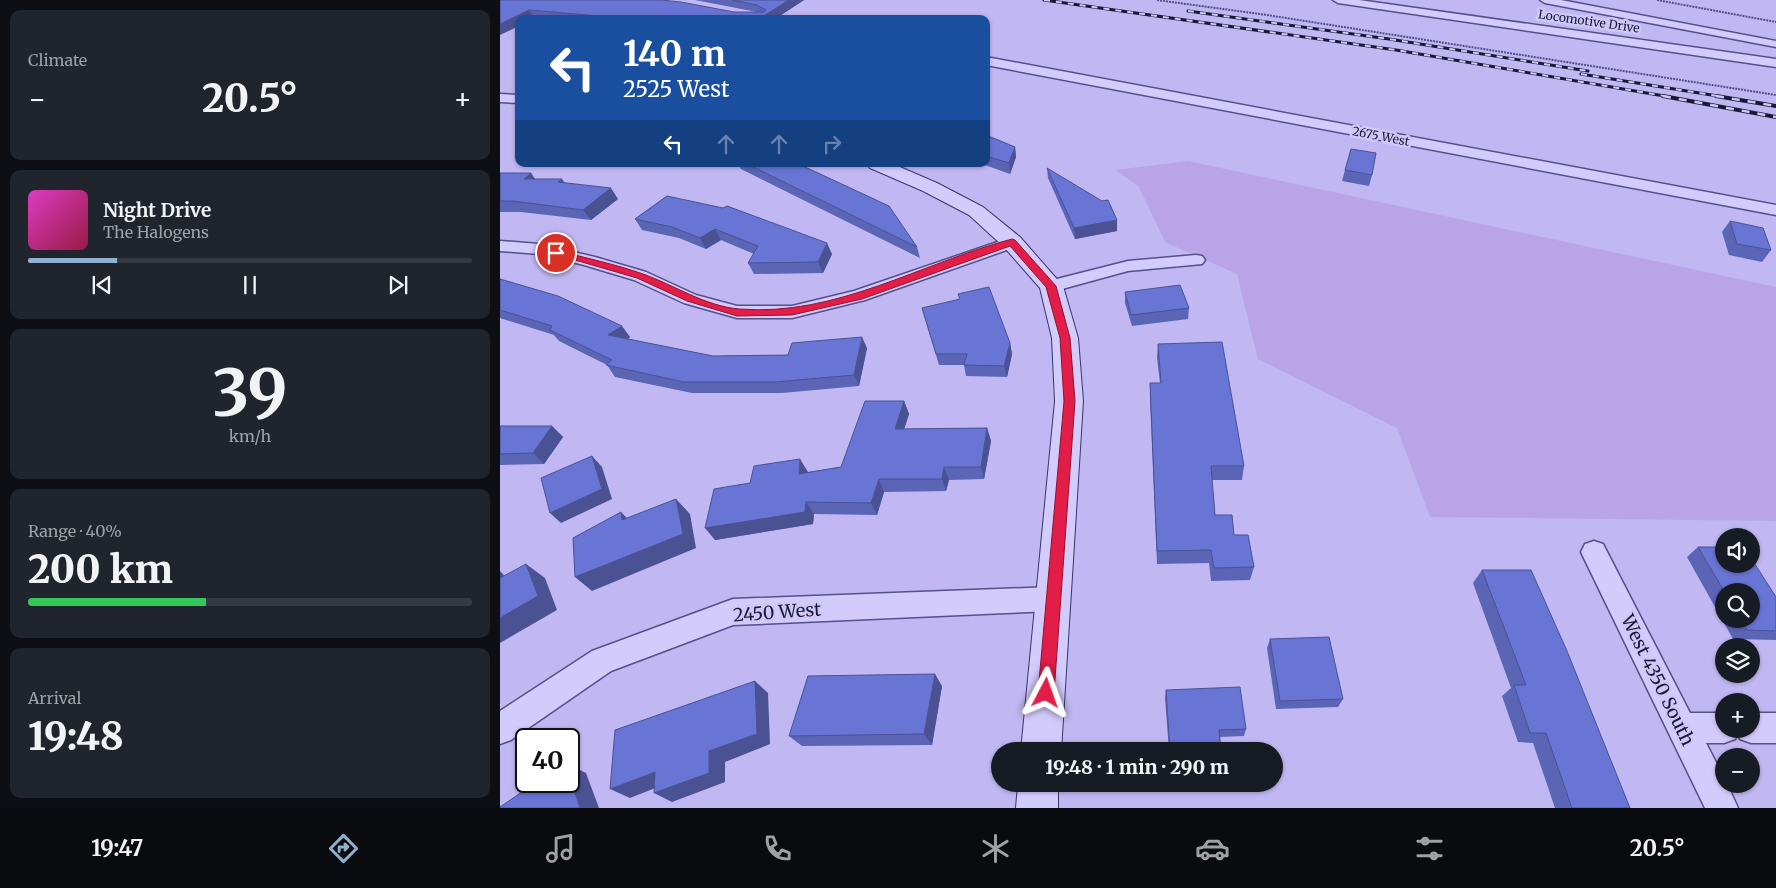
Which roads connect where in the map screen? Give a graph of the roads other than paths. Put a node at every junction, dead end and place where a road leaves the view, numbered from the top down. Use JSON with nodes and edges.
{"nodes":[{"id":1,"x":1338,"y":0,"type":"edge"},
{"id":2,"x":1545,"y":0,"type":"edge"},
{"id":3,"x":1776,"y":44,"type":"edge"},
{"id":4,"x":990,"y":63,"type":"edge"},
{"id":5,"x":1776,"y":64,"type":"edge"},
{"id":6,"x":500,"y":98,"type":"edge"},
{"id":7,"x":515,"y":99,"type":"edge"},
{"id":8,"x":884,"y":167,"type":"edge"},
{"id":9,"x":1776,"y":210,"type":"edge"},
{"id":10,"x":1012,"y":242,"type":"junction"},
{"id":11,"x":500,"y":246,"type":"edge"},
{"id":12,"x":1196,"y":260,"type":"dead end"},
{"id":13,"x":1051,"y":286,"type":"junction"},
{"id":14,"x":1594,"y":552,"type":"dead end"},
{"id":15,"x":1053,"y":599,"type":"junction"},
{"id":16,"x":1682,"y":728,"type":"junction"},
{"id":17,"x":1715,"y":728,"type":"edge"},
{"id":18,"x":1760,"y":728,"type":"edge"},
{"id":19,"x":1776,"y":728,"type":"edge"},
{"id":20,"x":500,"y":729,"type":"edge"},
{"id":21,"x":1042,"y":742,"type":"edge"},
{"id":22,"x":1037,"y":792,"type":"edge"},
{"id":23,"x":1036,"y":808,"type":"edge"},
{"id":24,"x":1722,"y":808,"type":"edge"}],
"edges":[{"from":1,"to":5,"type":"street","name":"Locomotive Drive"},
{"from":2,"to":3,"type":"street"},
{"from":4,"to":9,"type":"street","name":"2675 West"},
{"from":6,"to":7,"type":"street"},
{"from":8,"to":10,"type":"street"},
{"from":10,"to":11,"type":"street"},
{"from":10,"to":13,"type":"street"},
{"from":12,"to":13,"type":"street"},
{"from":13,"to":15,"type":"street"},
{"from":14,"to":16,"type":"street","name":"West 4350 South"},
{"from":15,"to":20,"type":"street","name":"2450 West"},
{"from":15,"to":21,"type":"street"},
{"from":16,"to":17,"type":"street"},
{"from":16,"to":24,"type":"street","name":"West 4350 South"},
{"from":18,"to":19,"type":"street"},
{"from":22,"to":23,"type":"street"}]}
